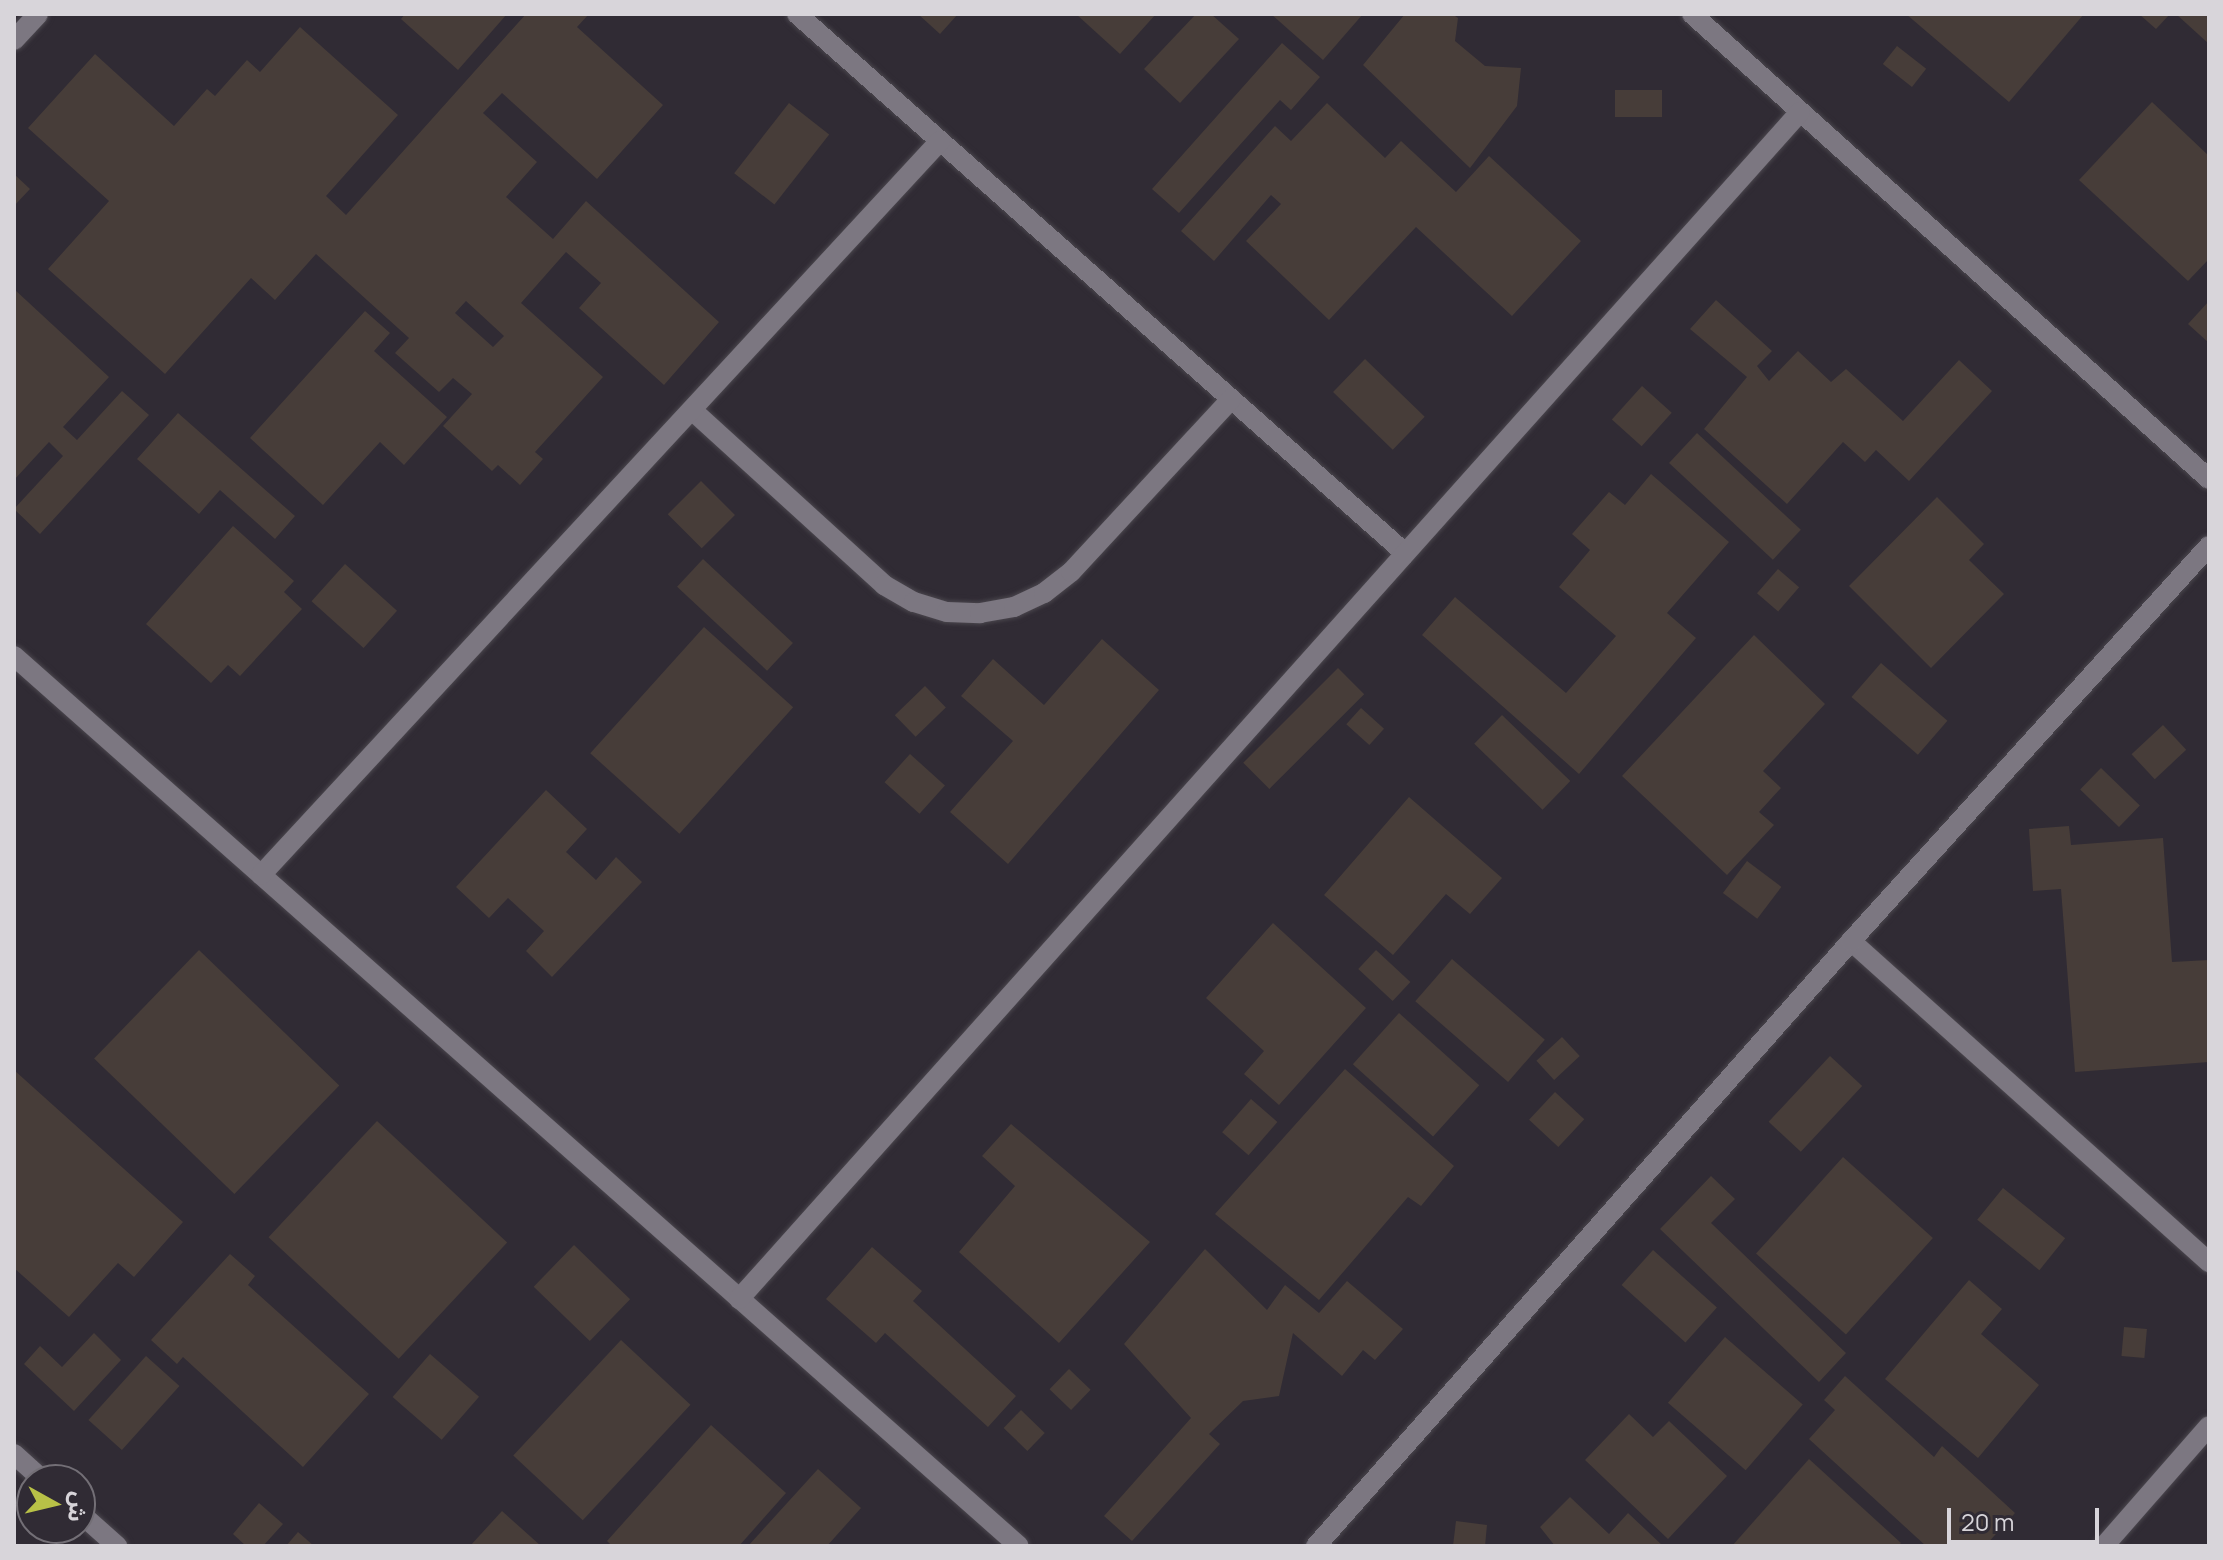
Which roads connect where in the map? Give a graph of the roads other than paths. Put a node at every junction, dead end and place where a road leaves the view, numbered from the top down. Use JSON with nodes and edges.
{"nodes":[{"id":1,"x":38,"y":14,"type":"edge"},
{"id":2,"x":797,"y":14,"type":"edge"},
{"id":3,"x":1692,"y":14,"type":"edge"},
{"id":4,"x":14,"y":40,"type":"edge"},
{"id":5,"x":1800,"y":112,"type":"junction"},
{"id":6,"x":940,"y":141,"type":"junction"},
{"id":7,"x":1231,"y":399,"type":"junction"},
{"id":8,"x":692,"y":410,"type":"junction"},
{"id":9,"x":2209,"y":479,"type":"edge"},
{"id":10,"x":2209,"y":546,"type":"edge"},
{"id":11,"x":1405,"y":553,"type":"junction"},
{"id":12,"x":14,"y":656,"type":"edge"},
{"id":13,"x":261,"y":875,"type":"junction"},
{"id":14,"x":1851,"y":941,"type":"junction"},
{"id":15,"x":2209,"y":1262,"type":"edge"},
{"id":16,"x":739,"y":1299,"type":"junction"},
{"id":17,"x":2209,"y":1426,"type":"edge"},
{"id":18,"x":96,"y":1527,"type":"edge"},
{"id":19,"x":117,"y":1546,"type":"edge"},
{"id":20,"x":1019,"y":1546,"type":"edge"},
{"id":21,"x":1316,"y":1546,"type":"edge"},
{"id":22,"x":2104,"y":1546,"type":"edge"}],
"edges":[{"from":1,"to":4,"type":"street"},
{"from":2,"to":6,"type":"street"},
{"from":3,"to":5,"type":"street"},
{"from":5,"to":9,"type":"street"},
{"from":5,"to":11,"type":"street"},
{"from":6,"to":7,"type":"street"},
{"from":6,"to":8,"type":"street"},
{"from":7,"to":8,"type":"street"},
{"from":7,"to":11,"type":"street"},
{"from":8,"to":13,"type":"street"},
{"from":10,"to":14,"type":"street"},
{"from":11,"to":16,"type":"street"},
{"from":12,"to":13,"type":"street"},
{"from":13,"to":16,"type":"street"},
{"from":14,"to":15,"type":"street"},
{"from":14,"to":21,"type":"street"},
{"from":16,"to":20,"type":"street"},
{"from":17,"to":22,"type":"street"},
{"from":18,"to":19,"type":"street"}]}
